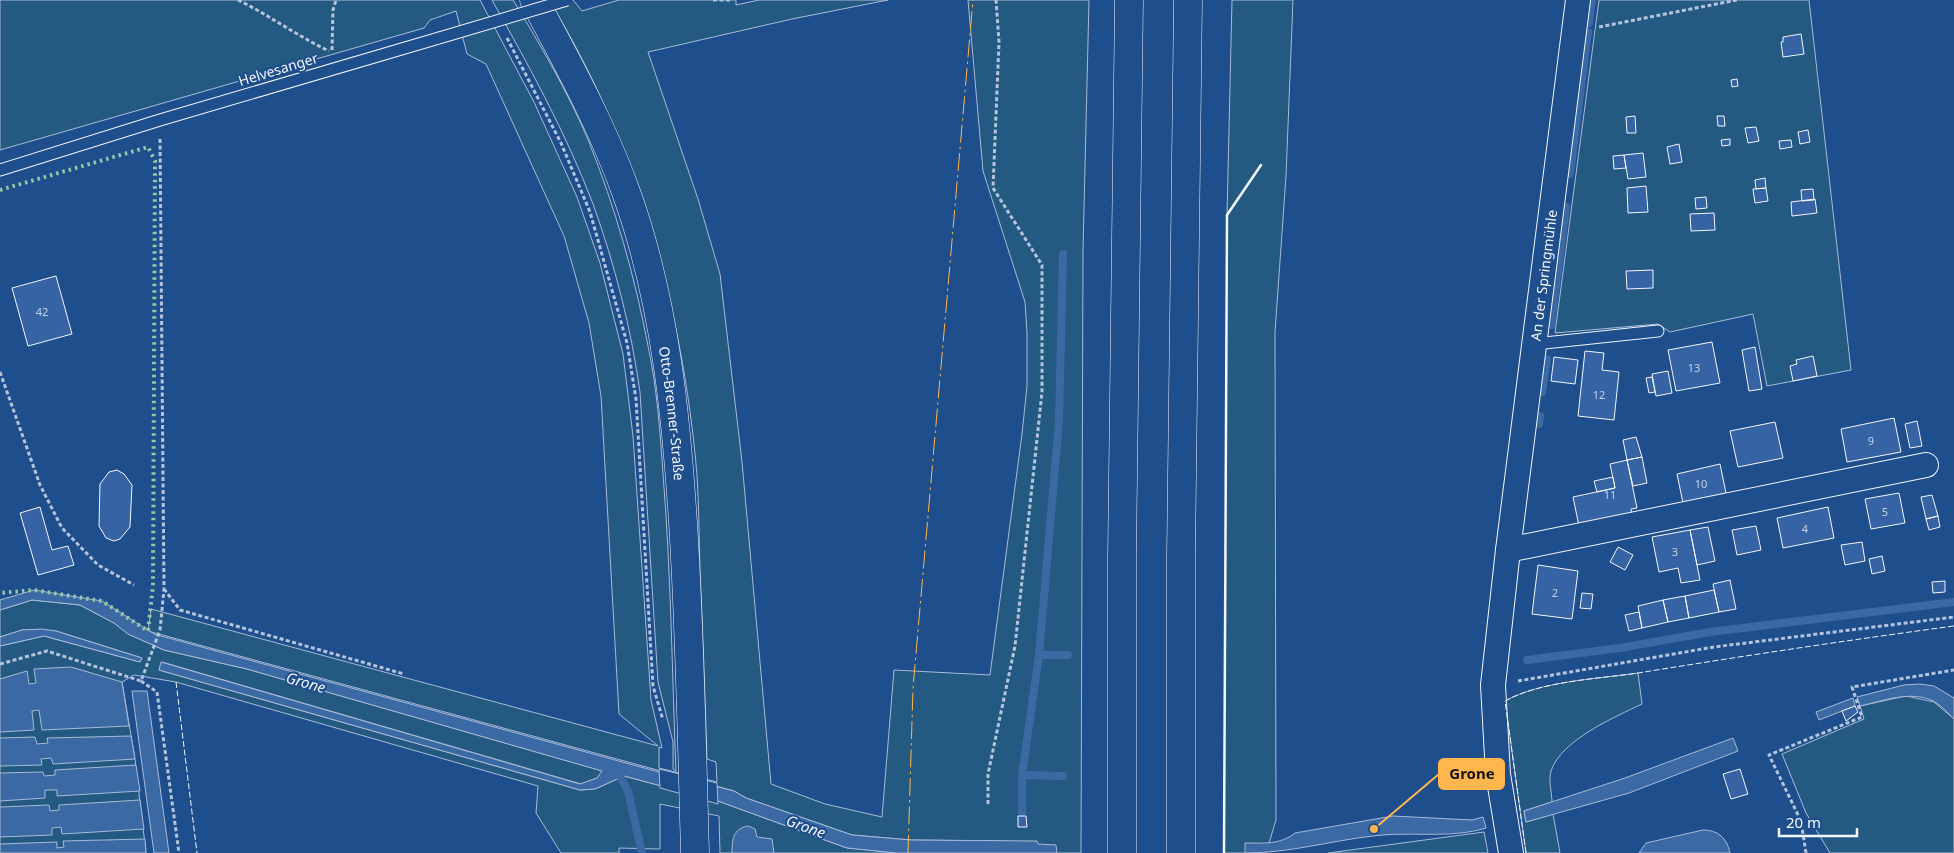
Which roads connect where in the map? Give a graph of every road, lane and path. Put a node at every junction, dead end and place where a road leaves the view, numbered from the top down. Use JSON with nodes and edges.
{"nodes":[{"id":1,"x":238,"y":0,"type":"edge"},
{"id":2,"x":336,"y":0,"type":"edge"},
{"id":3,"x":534,"y":0,"type":"edge"},
{"id":4,"x":567,"y":0,"type":"edge"},
{"id":5,"x":714,"y":0,"type":"edge"},
{"id":6,"x":730,"y":0,"type":"edge"},
{"id":7,"x":996,"y":0,"type":"edge"},
{"id":8,"x":1129,"y":0,"type":"edge"},
{"id":9,"x":1188,"y":0,"type":"edge"},
{"id":10,"x":1578,"y":0,"type":"edge"},
{"id":11,"x":1738,"y":0,"type":"edge"},
{"id":12,"x":504,"y":31,"type":"dead end"},
{"id":13,"x":1574,"y":32,"type":"junction"},
{"id":14,"x":160,"y":120,"type":"junction"},
{"id":15,"x":0,"y":170,"type":"edge"},
{"id":16,"x":1658,"y":331,"type":"dead end"},
{"id":17,"x":1535,"y":344,"type":"junction"},
{"id":18,"x":0,"y":372,"type":"edge"},
{"id":19,"x":1926,"y":466,"type":"dead end"},
{"id":20,"x":1508,"y":550,"type":"junction"},
{"id":21,"x":134,"y":585,"type":"dead end"},
{"id":22,"x":164,"y":589,"type":"junction"},
{"id":23,"x":1954,"y":617,"type":"edge"},
{"id":24,"x":0,"y":664,"type":"edge"},
{"id":25,"x":1954,"y":670,"type":"edge"},
{"id":26,"x":404,"y":674,"type":"dead end"},
{"id":27,"x":141,"y":681,"type":"junction"},
{"id":28,"x":1493,"y":685,"type":"junction"},
{"id":29,"x":665,"y":730,"type":"dead end"},
{"id":30,"x":988,"y":804,"type":"dead end"},
{"id":31,"x":179,"y":853,"type":"edge"},
{"id":32,"x":695,"y":853,"type":"edge"},
{"id":33,"x":1122,"y":853,"type":"edge"},
{"id":34,"x":1181,"y":853,"type":"edge"},
{"id":35,"x":1511,"y":853,"type":"edge"},
{"id":36,"x":1806,"y":853,"type":"edge"}],
"edges":[{"from":1,"to":2,"type":"path"},
{"from":3,"to":32,"type":"main road","name":"Otto-Brenner-Straße"},
{"from":4,"to":14,"type":"lane","name":"Helvesanger","bridge":true},
{"from":5,"to":6,"type":"path"},
{"from":7,"to":30,"type":"path"},
{"from":8,"to":33,"type":"main road"},
{"from":9,"to":34,"type":"main road"},
{"from":10,"to":13,"type":"street","name":"An der Springmühle"},
{"from":11,"to":13,"type":"path"},
{"from":12,"to":29,"type":"path"},
{"from":13,"to":17,"type":"street","name":"An der Springmühle"},
{"from":14,"to":15,"type":"lane","name":"Helvesanger"},
{"from":14,"to":22,"type":"path"},
{"from":16,"to":17,"type":"lane"},
{"from":17,"to":20,"type":"street","name":"An der Springmühle"},
{"from":18,"to":21,"type":"path"},
{"from":19,"to":20,"type":"street"},
{"from":20,"to":28,"type":"street","name":"An der Springmühle"},
{"from":22,"to":26,"type":"path"},
{"from":22,"to":27,"type":"path"},
{"from":23,"to":28,"type":"path"},
{"from":24,"to":27,"type":"path"},
{"from":25,"to":36,"type":"path"},
{"from":27,"to":31,"type":"path"},
{"from":28,"to":35,"type":"street","name":"An der Springmühle"}]}
